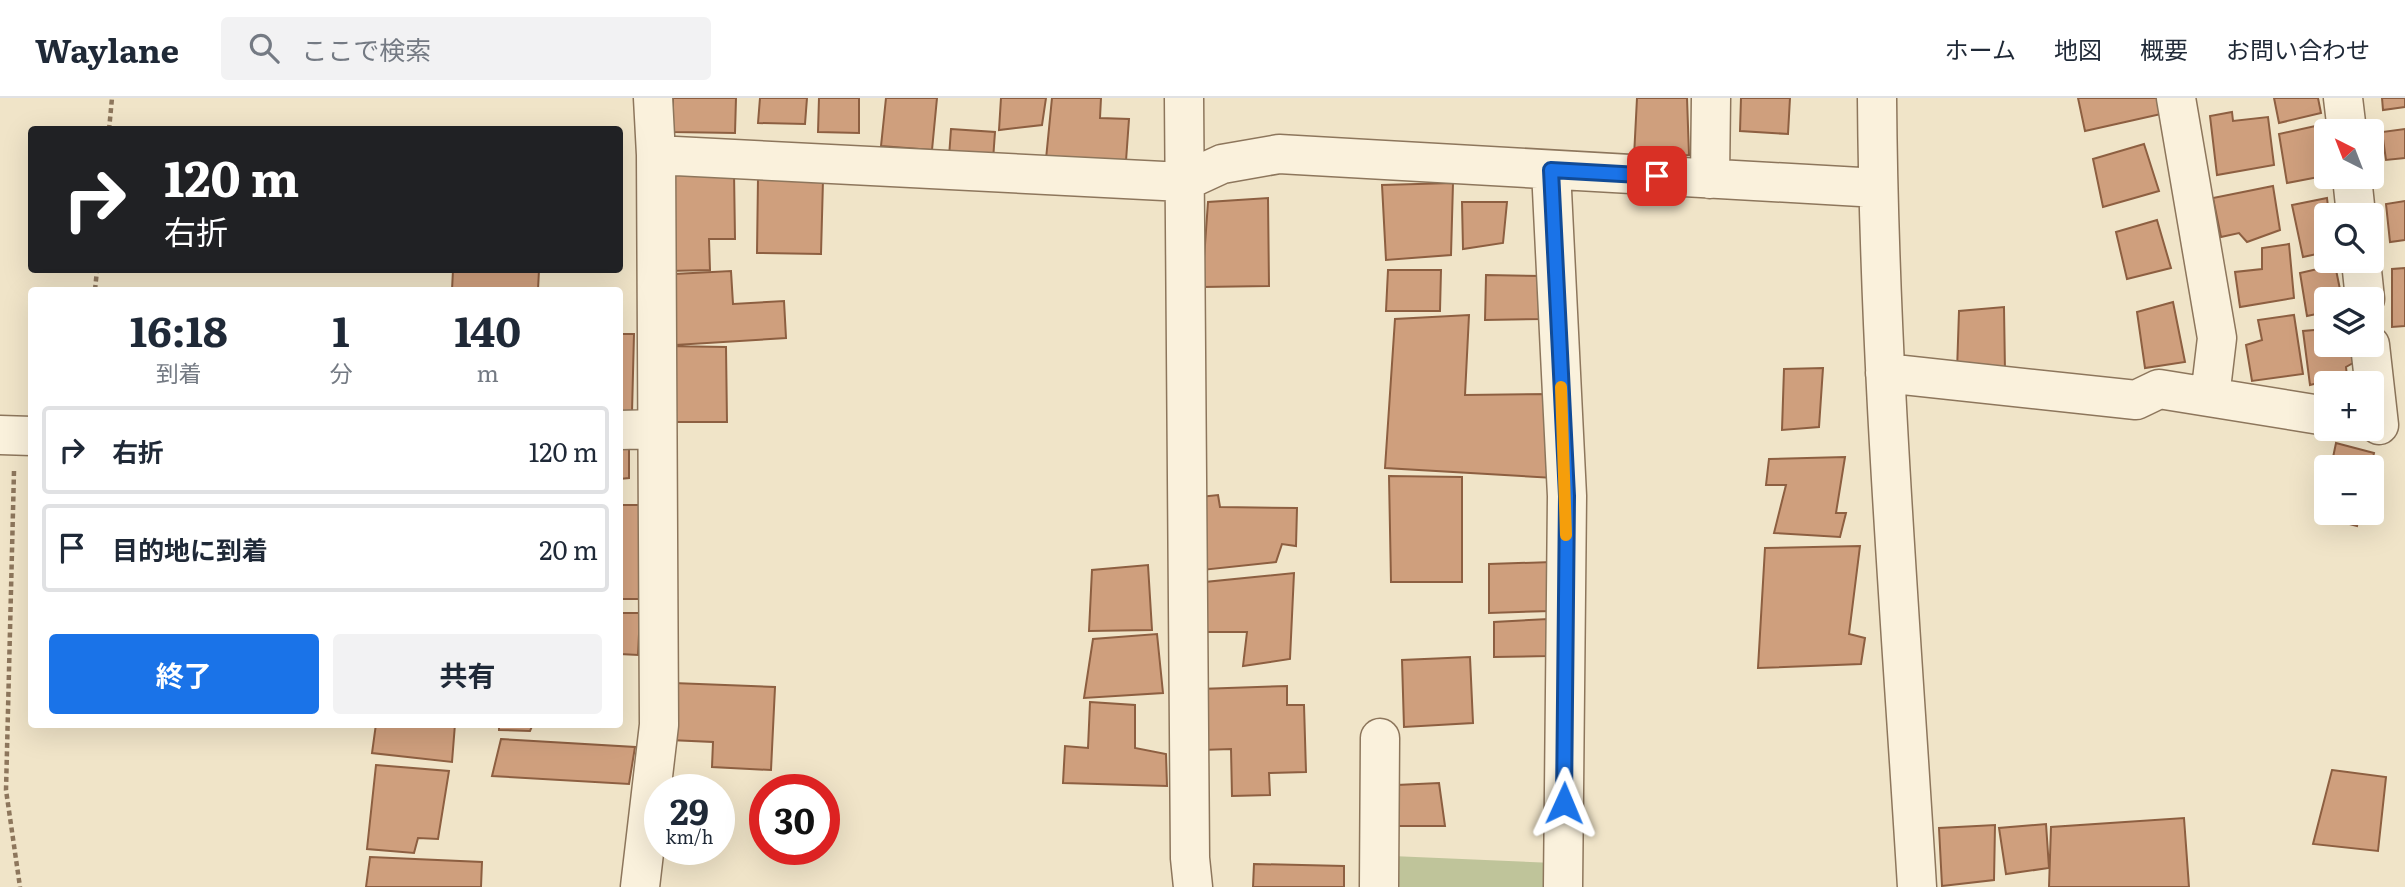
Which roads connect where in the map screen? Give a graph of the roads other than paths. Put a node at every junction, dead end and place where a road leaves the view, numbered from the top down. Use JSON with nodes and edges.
{"nodes":[{"id":1,"x":653,"y":98,"type":"edge"},
{"id":2,"x":1184,"y":98,"type":"edge"},
{"id":3,"x":1711,"y":98,"type":"edge"},
{"id":4,"x":1877,"y":98,"type":"edge"},
{"id":5,"x":2176,"y":98,"type":"edge"},
{"id":6,"x":2343,"y":98,"type":"edge"},
{"id":7,"x":2346,"y":119,"type":"edge"},
{"id":8,"x":656,"y":155,"type":"junction"},
{"id":9,"x":1551,"y":170,"type":"junction"},
{"id":10,"x":1710,"y":178,"type":"junction"},
{"id":11,"x":1184,"y":182,"type":"junction"},
{"id":12,"x":1878,"y":188,"type":"junction"},
{"id":13,"x":2372,"y":357,"type":"edge"},
{"id":14,"x":1885,"y":373,"type":"junction"},
{"id":15,"x":2210,"y":397,"type":"junction"},
{"id":16,"x":2314,"y":414,"type":"edge"},
{"id":17,"x":2385,"y":427,"type":"edge"},
{"id":18,"x":657,"y":429,"type":"junction"},
{"id":19,"x":623,"y":430,"type":"edge"},
{"id":20,"x":1380,"y":738,"type":"dead end"},
{"id":21,"x":640,"y":887,"type":"edge"},
{"id":22,"x":1193,"y":887,"type":"edge"},
{"id":23,"x":1378,"y":887,"type":"edge"},
{"id":24,"x":1563,"y":887,"type":"edge"},
{"id":25,"x":1917,"y":887,"type":"edge"}],
"edges":[{"from":1,"to":8,"type":"street"},
{"from":2,"to":11,"type":"street"},
{"from":3,"to":10,"type":"street"},
{"from":4,"to":12,"type":"street"},
{"from":5,"to":15,"type":"street"},
{"from":6,"to":7,"type":"street"},
{"from":8,"to":11,"type":"street"},
{"from":8,"to":18,"type":"street"},
{"from":9,"to":10,"type":"street"},
{"from":9,"to":11,"type":"street"},
{"from":9,"to":24,"type":"street"},
{"from":10,"to":12,"type":"street"},
{"from":11,"to":22,"type":"street"},
{"from":12,"to":14,"type":"street"},
{"from":13,"to":17,"type":"street"},
{"from":14,"to":15,"type":"street"},
{"from":14,"to":25,"type":"street"},
{"from":15,"to":16,"type":"street"},
{"from":18,"to":19,"type":"street"},
{"from":18,"to":21,"type":"street"},
{"from":20,"to":23,"type":"street"}]}
